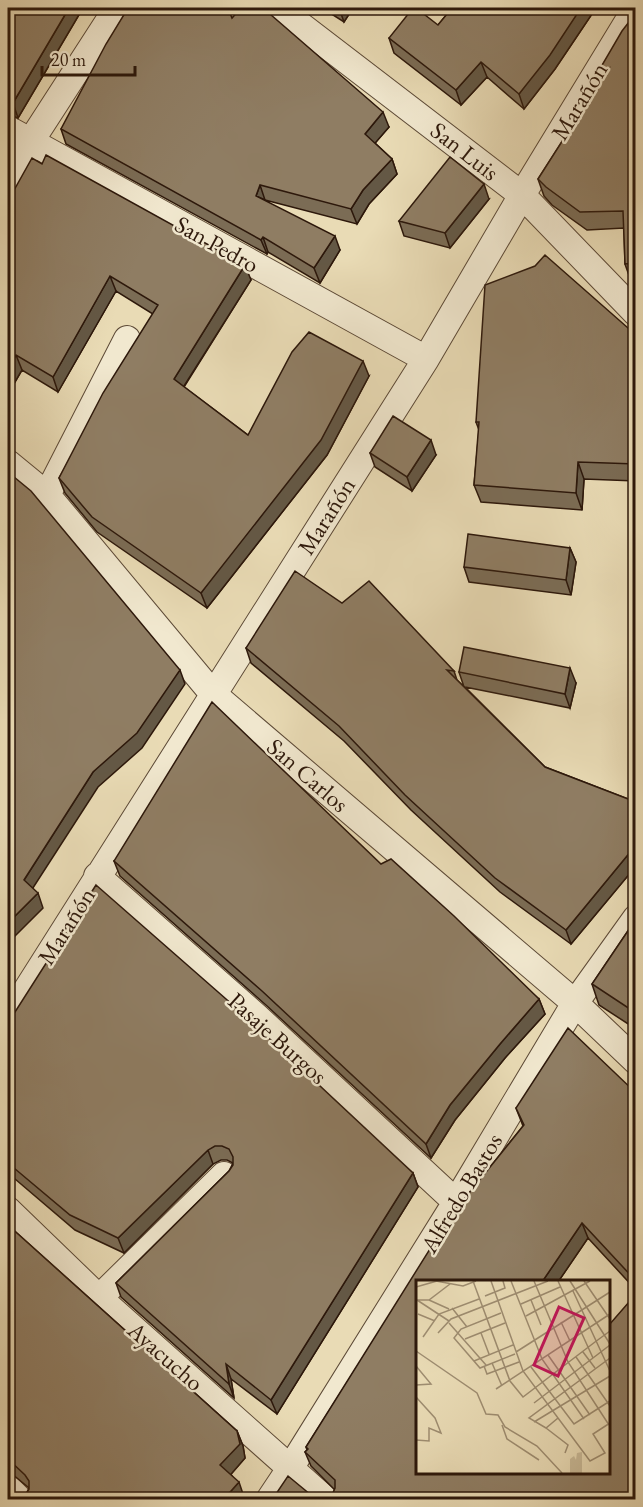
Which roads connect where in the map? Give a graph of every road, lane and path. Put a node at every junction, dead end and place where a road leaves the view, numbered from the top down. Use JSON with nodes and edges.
{"nodes":[{"id":1,"x":117,"y":8,"type":"edge"},
{"id":2,"x":278,"y":8,"type":"edge"},
{"id":3,"x":636,"y":8,"type":"edge"},
{"id":4,"x":8,"y":129,"type":"edge"},
{"id":5,"x":31,"y":141,"type":"junction"},
{"id":6,"x":8,"y":190,"type":"edge"},
{"id":7,"x":522,"y":195,"type":"junction"},
{"id":8,"x":636,"y":313,"type":"edge"},
{"id":9,"x":127,"y":339,"type":"dead end"},
{"id":10,"x":426,"y":359,"type":"junction"},
{"id":11,"x":8,"y":463,"type":"edge"},
{"id":12,"x":47,"y":495,"type":"junction"},
{"id":13,"x":213,"y":694,"type":"junction"},
{"id":14,"x":97,"y":876,"type":"junction"},
{"id":15,"x":636,"y":918,"type":"edge"},
{"id":16,"x":575,"y":1003,"type":"junction"},
{"id":17,"x":8,"y":1019,"type":"edge"},
{"id":18,"x":636,"y":1061,"type":"edge"},
{"id":19,"x":224,"y":1175,"type":"edge"},
{"id":20,"x":456,"y":1202,"type":"junction"},
{"id":21,"x":8,"y":1210,"type":"edge"},
{"id":22,"x":99,"y":1298,"type":"junction"},
{"id":23,"x":291,"y":1467,"type":"junction"},
{"id":24,"x":8,"y":1488,"type":"edge"},
{"id":25,"x":20,"y":1500,"type":"edge"},
{"id":26,"x":269,"y":1500,"type":"edge"},
{"id":27,"x":326,"y":1500,"type":"edge"}],
"edges":[{"from":1,"to":5,"type":"street"},
{"from":2,"to":7,"type":"street","name":"San Luis"},
{"from":3,"to":7,"type":"street","name":"Marañón"},
{"from":4,"to":5,"type":"street","name":"San Pedro"},
{"from":5,"to":6,"type":"street"},
{"from":5,"to":10,"type":"street","name":"San Pedro"},
{"from":7,"to":8,"type":"street","name":"San Luis"},
{"from":7,"to":10,"type":"street","name":"Marañón"},
{"from":9,"to":12,"type":"street"},
{"from":10,"to":13,"type":"street","name":"Marañón"},
{"from":11,"to":12,"type":"street","name":"San Carlos"},
{"from":12,"to":13,"type":"street","name":"San Carlos"},
{"from":13,"to":14,"type":"street","name":"Marañón"},
{"from":13,"to":16,"type":"street","name":"San Carlos"},
{"from":14,"to":17,"type":"street","name":"Marañón"},
{"from":14,"to":20,"type":"street","name":"Pasaje Burgos"},
{"from":15,"to":16,"type":"street","name":"Alfredo Bastos"},
{"from":16,"to":18,"type":"street","name":"San Carlos"},
{"from":16,"to":20,"type":"street","name":"Alfredo Bastos"},
{"from":19,"to":22,"type":"street"},
{"from":20,"to":23,"type":"street","name":"Alfredo Bastos"},
{"from":21,"to":22,"type":"street","name":"Ayacucho"},
{"from":22,"to":23,"type":"street","name":"Ayacucho"},
{"from":23,"to":26,"type":"street","name":"Alfredo Bastos"},
{"from":23,"to":27,"type":"street","name":"Ayacucho"},
{"from":24,"to":25,"type":"street"}]}
